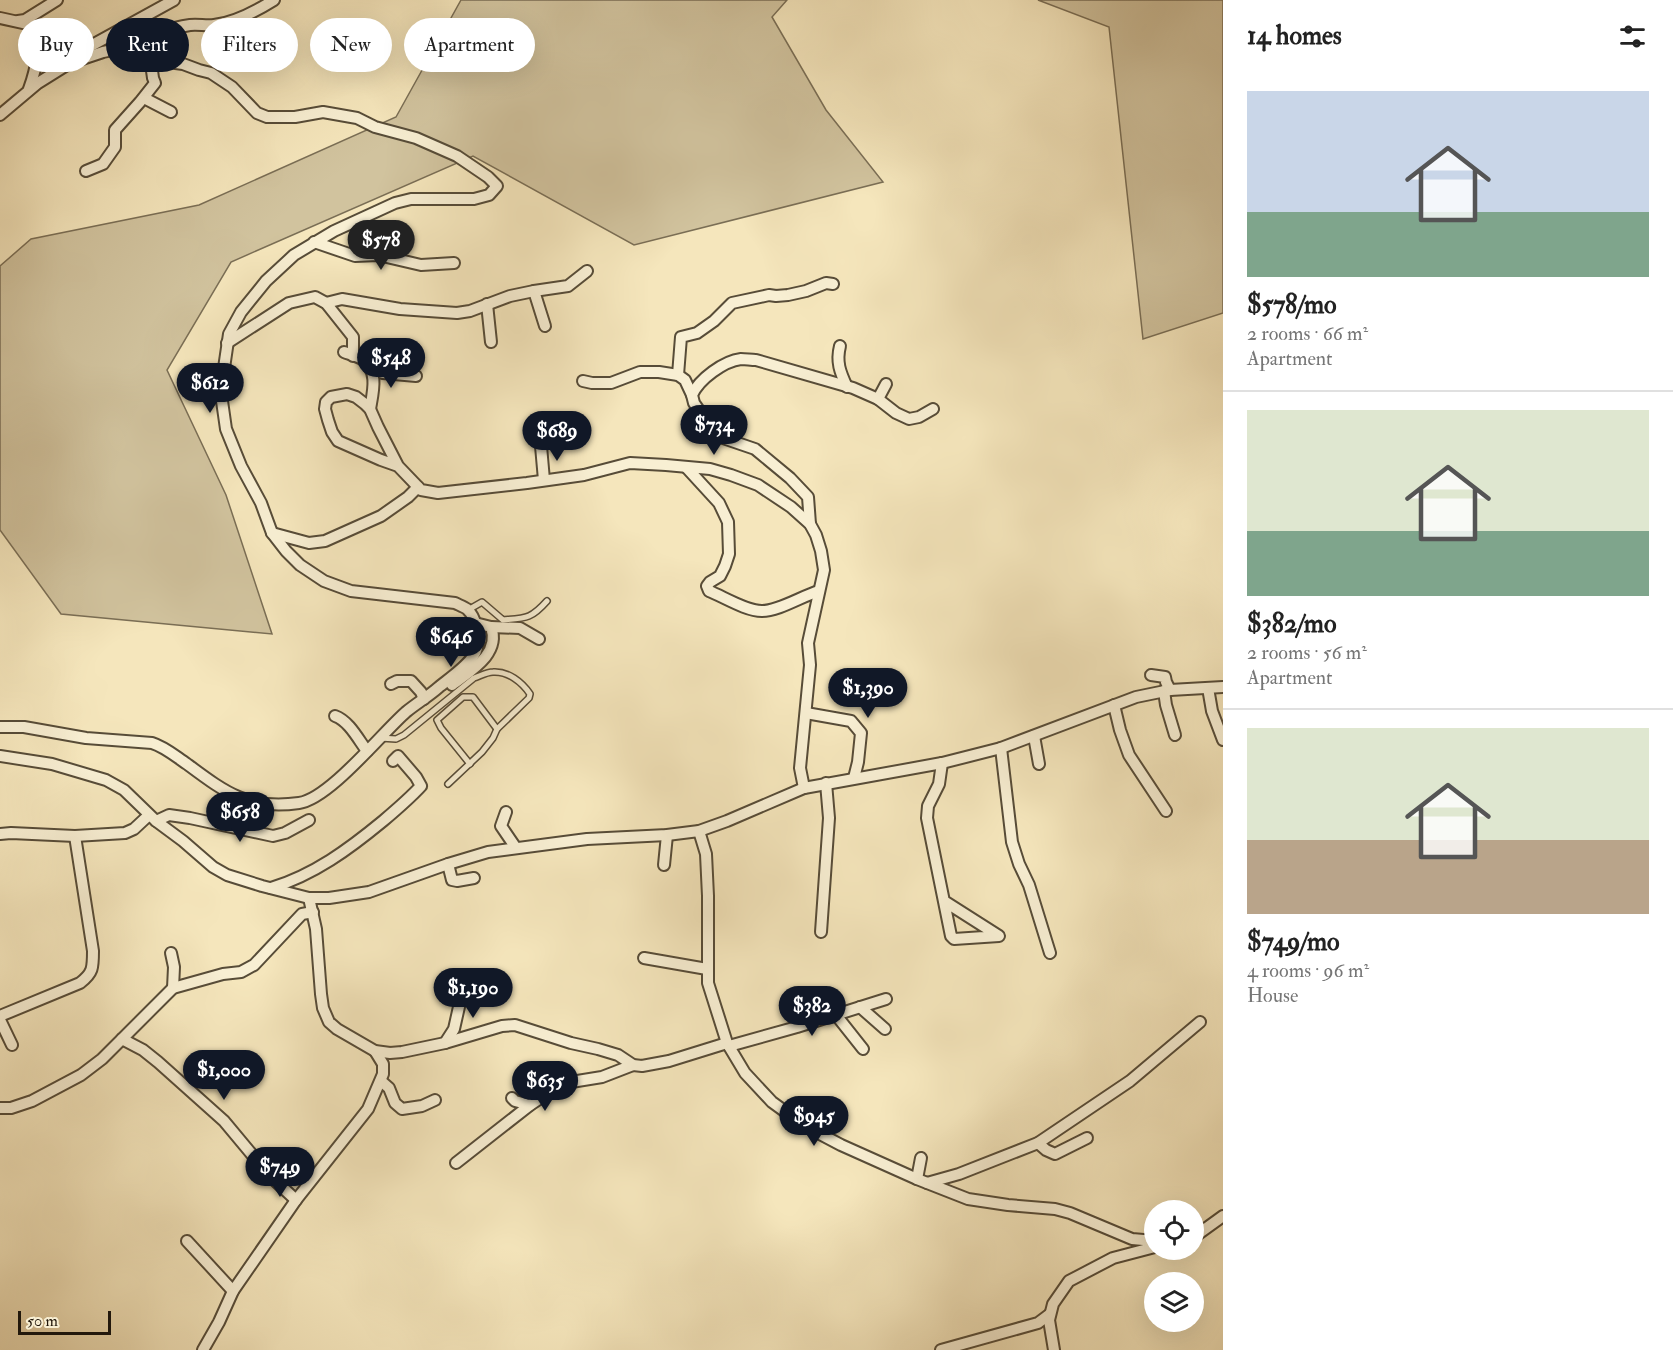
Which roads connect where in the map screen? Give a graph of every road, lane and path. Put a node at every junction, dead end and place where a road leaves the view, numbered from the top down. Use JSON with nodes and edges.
{"nodes":[{"id":1,"x":57,"y":0,"type":"edge"},
{"id":2,"x":174,"y":0,"type":"edge"},
{"id":3,"x":274,"y":0,"type":"edge"},
{"id":4,"x":0,"y":18,"type":"edge"},
{"id":5,"x":28,"y":18,"type":"edge"},
{"id":6,"x":18,"y":25,"type":"edge"},
{"id":7,"x":189,"y":26,"type":"edge"},
{"id":8,"x":94,"y":44,"type":"edge"},
{"id":9,"x":189,"y":66,"type":"edge"},
{"id":10,"x":35,"y":72,"type":"edge"},
{"id":11,"x":55,"y":72,"type":"edge"},
{"id":12,"x":152,"y":72,"type":"edge"},
{"id":13,"x":28,"y":92,"type":"junction"},
{"id":14,"x":144,"y":98,"type":"junction"},
{"id":15,"x":171,"y":112,"type":"dead end"},
{"id":16,"x":0,"y":115,"type":"edge"},
{"id":17,"x":86,"y":171,"type":"dead end"},
{"id":18,"x":314,"y":242,"type":"junction"},
{"id":19,"x":454,"y":263,"type":"dead end"},
{"id":20,"x":587,"y":271,"type":"dead end"},
{"id":21,"x":833,"y":284,"type":"dead end"},
{"id":22,"x":534,"y":291,"type":"junction"},
{"id":23,"x":326,"y":303,"type":"junction"},
{"id":24,"x":487,"y":304,"type":"junction"},
{"id":25,"x":545,"y":326,"type":"dead end"},
{"id":26,"x":490,"y":342,"type":"dead end"},
{"id":27,"x":227,"y":344,"type":"junction"},
{"id":28,"x":840,"y":346,"type":"dead end"},
{"id":29,"x":370,"y":369,"type":"junction"},
{"id":30,"x":678,"y":375,"type":"junction"},
{"id":31,"x":416,"y":376,"type":"dead end"},
{"id":32,"x":583,"y":381,"type":"dead end"},
{"id":33,"x":886,"y":384,"type":"dead end"},
{"id":34,"x":847,"y":387,"type":"junction"},
{"id":35,"x":692,"y":395,"type":"junction"},
{"id":36,"x":878,"y":399,"type":"junction"},
{"id":37,"x":370,"y":409,"type":"junction"},
{"id":38,"x":933,"y":409,"type":"dead end"},
{"id":39,"x":541,"y":446,"type":"dead end"},
{"id":40,"x":398,"y":466,"type":"junction"},
{"id":41,"x":686,"y":467,"type":"junction"},
{"id":42,"x":544,"y":480,"type":"junction"},
{"id":43,"x":418,"y":487,"type":"junction"},
{"id":44,"x":810,"y":524,"type":"junction"},
{"id":45,"x":272,"y":533,"type":"junction"},
{"id":46,"x":819,"y":591,"type":"junction"},
{"id":47,"x":548,"y":601,"type":"dead end"},
{"id":48,"x":468,"y":610,"type":"junction"},
{"id":49,"x":475,"y":623,"type":"junction"},
{"id":50,"x":491,"y":627,"type":"junction"},
{"id":51,"x":539,"y":639,"type":"dead end"},
{"id":52,"x":1151,"y":675,"type":"dead end"},
{"id":53,"x":391,"y":684,"type":"dead end"},
{"id":54,"x":1223,"y":687,"type":"edge"},
{"id":55,"x":1208,"y":688,"type":"junction"},
{"id":56,"x":1167,"y":691,"type":"junction"},
{"id":57,"x":424,"y":699,"type":"junction"},
{"id":58,"x":1114,"y":705,"type":"junction"},
{"id":59,"x":408,"y":710,"type":"junction"},
{"id":60,"x":806,"y":713,"type":"junction"},
{"id":61,"x":334,"y":716,"type":"dead end"},
{"id":62,"x":0,"y":727,"type":"edge"},
{"id":63,"x":497,"y":729,"type":"junction"},
{"id":64,"x":1175,"y":735,"type":"dead end"},
{"id":65,"x":1034,"y":736,"type":"junction"},
{"id":66,"x":379,"y":738,"type":"junction"},
{"id":67,"x":1223,"y":740,"type":"edge"},
{"id":68,"x":1001,"y":748,"type":"junction"},
{"id":69,"x":367,"y":751,"type":"junction"},
{"id":70,"x":0,"y":756,"type":"edge"},
{"id":71,"x":393,"y":761,"type":"dead end"},
{"id":72,"x":942,"y":763,"type":"junction"},
{"id":73,"x":470,"y":764,"type":"junction"},
{"id":74,"x":1039,"y":764,"type":"dead end"},
{"id":75,"x":854,"y":778,"type":"junction"},
{"id":76,"x":826,"y":783,"type":"junction"},
{"id":77,"x":448,"y":784,"type":"dead end"},
{"id":78,"x":804,"y":788,"type":"junction"},
{"id":79,"x":1166,"y":811,"type":"dead end"},
{"id":80,"x":506,"y":812,"type":"dead end"},
{"id":81,"x":152,"y":818,"type":"junction"},
{"id":82,"x":309,"y":820,"type":"dead end"},
{"id":83,"x":699,"y":831,"type":"junction"},
{"id":84,"x":0,"y":834,"type":"edge"},
{"id":85,"x":667,"y":835,"type":"junction"},
{"id":86,"x":75,"y":836,"type":"junction"},
{"id":87,"x":516,"y":848,"type":"junction"},
{"id":88,"x":448,"y":864,"type":"junction"},
{"id":89,"x":664,"y":865,"type":"dead end"},
{"id":90,"x":474,"y":878,"type":"dead end"},
{"id":91,"x":271,"y":888,"type":"junction"},
{"id":92,"x":309,"y":898,"type":"junction"},
{"id":93,"x":944,"y":901,"type":"junction"},
{"id":94,"x":313,"y":912,"type":"junction"},
{"id":95,"x":822,"y":932,"type":"dead end"},
{"id":96,"x":171,"y":953,"type":"dead end"},
{"id":97,"x":1050,"y":953,"type":"dead end"},
{"id":98,"x":644,"y":958,"type":"dead end"},
{"id":99,"x":707,"y":969,"type":"junction"},
{"id":100,"x":465,"y":980,"type":"dead end"},
{"id":101,"x":173,"y":988,"type":"junction"},
{"id":102,"x":886,"y":999,"type":"dead end"},
{"id":103,"x":860,"y":1007,"type":"junction"},
{"id":104,"x":836,"y":1014,"type":"junction"},
{"id":105,"x":0,"y":1018,"type":"edge"},
{"id":106,"x":1200,"y":1022,"type":"dead end"},
{"id":107,"x":885,"y":1029,"type":"dead end"},
{"id":108,"x":122,"y":1039,"type":"junction"},
{"id":109,"x":445,"y":1043,"type":"junction"},
{"id":110,"x":12,"y":1045,"type":"dead end"},
{"id":111,"x":728,"y":1045,"type":"junction"},
{"id":112,"x":863,"y":1049,"type":"dead end"},
{"id":113,"x":375,"y":1051,"type":"junction"},
{"id":114,"x":633,"y":1065,"type":"junction"},
{"id":115,"x":381,"y":1081,"type":"junction"},
{"id":116,"x":512,"y":1098,"type":"dead end"},
{"id":117,"x":435,"y":1100,"type":"dead end"},
{"id":118,"x":530,"y":1105,"type":"junction"},
{"id":119,"x":0,"y":1108,"type":"edge"},
{"id":120,"x":1088,"y":1138,"type":"dead end"},
{"id":121,"x":1038,"y":1143,"type":"junction"},
{"id":122,"x":921,"y":1158,"type":"dead end"},
{"id":123,"x":456,"y":1163,"type":"dead end"},
{"id":124,"x":922,"y":1181,"type":"junction"},
{"id":125,"x":296,"y":1200,"type":"junction"},
{"id":126,"x":1223,"y":1216,"type":"edge"},
{"id":127,"x":1204,"y":1230,"type":"edge"},
{"id":128,"x":1132,"y":1239,"type":"junction"},
{"id":129,"x":1144,"y":1240,"type":"edge"},
{"id":130,"x":187,"y":1241,"type":"dead end"},
{"id":131,"x":1144,"y":1249,"type":"edge"},
{"id":132,"x":1132,"y":1252,"type":"junction"},
{"id":133,"x":233,"y":1290,"type":"junction"},
{"id":134,"x":1050,"y":1314,"type":"junction"},
{"id":135,"x":203,"y":1350,"type":"edge"},
{"id":136,"x":941,"y":1350,"type":"edge"},
{"id":137,"x":1054,"y":1350,"type":"edge"}],
"edges":[{"from":1,"to":5,"type":"street"},
{"from":2,"to":8,"type":"street"},
{"from":3,"to":7,"type":"street"},
{"from":4,"to":6,"type":"street"},
{"from":9,"to":18,"type":"street"},
{"from":10,"to":13,"type":"street"},
{"from":11,"to":13,"type":"street"},
{"from":12,"to":14,"type":"street"},
{"from":13,"to":16,"type":"street"},
{"from":14,"to":15,"type":"street"},
{"from":14,"to":17,"type":"street"},
{"from":18,"to":19,"type":"street"},
{"from":18,"to":27,"type":"street"},
{"from":20,"to":22,"type":"street"},
{"from":21,"to":30,"type":"street"},
{"from":22,"to":24,"type":"street"},
{"from":22,"to":25,"type":"street"},
{"from":23,"to":24,"type":"street"},
{"from":23,"to":27,"type":"street"},
{"from":23,"to":29,"type":"street"},
{"from":24,"to":26,"type":"street"},
{"from":27,"to":45,"type":"street"},
{"from":28,"to":34,"type":"street"},
{"from":29,"to":31,"type":"street"},
{"from":29,"to":37,"type":"street"},
{"from":30,"to":32,"type":"street"},
{"from":30,"to":35,"type":"street"},
{"from":33,"to":36,"type":"street"},
{"from":34,"to":35,"type":"street"},
{"from":34,"to":36,"type":"street"},
{"from":35,"to":44,"type":"street"},
{"from":36,"to":38,"type":"street"},
{"from":37,"to":40,"type":"street"},
{"from":37,"to":40,"type":"street"},
{"from":39,"to":42,"type":"street"},
{"from":40,"to":43,"type":"street"},
{"from":41,"to":42,"type":"street"},
{"from":41,"to":44,"type":"street"},
{"from":41,"to":46,"type":"street"},
{"from":42,"to":43,"type":"street"},
{"from":43,"to":45,"type":"street"},
{"from":44,"to":46,"type":"street"},
{"from":45,"to":48,"type":"street"},
{"from":46,"to":60,"type":"street"},
{"from":47,"to":48,"type":"lane"},
{"from":48,"to":49,"type":"street"},
{"from":49,"to":50,"type":"street"},
{"from":49,"to":57,"type":"street"},
{"from":50,"to":51,"type":"street"},
{"from":50,"to":59,"type":"street"},
{"from":52,"to":56,"type":"street"},
{"from":53,"to":57,"type":"street"},
{"from":54,"to":55,"type":"street"},
{"from":55,"to":56,"type":"street"},
{"from":55,"to":67,"type":"street"},
{"from":56,"to":58,"type":"street"},
{"from":56,"to":64,"type":"street"},
{"from":57,"to":59,"type":"street"},
{"from":58,"to":65,"type":"street"},
{"from":58,"to":79,"type":"street"},
{"from":59,"to":66,"type":"street"},
{"from":60,"to":75,"type":"street"},
{"from":60,"to":78,"type":"street"},
{"from":61,"to":69,"type":"street"},
{"from":62,"to":69,"type":"street"},
{"from":63,"to":66,"type":"lane"},
{"from":63,"to":73,"type":"lane"},
{"from":63,"to":73,"type":"lane"},
{"from":65,"to":68,"type":"street"},
{"from":65,"to":74,"type":"street"},
{"from":66,"to":69,"type":"street"},
{"from":68,"to":72,"type":"street"},
{"from":68,"to":97,"type":"street"},
{"from":70,"to":81,"type":"street"},
{"from":71,"to":91,"type":"street"},
{"from":72,"to":75,"type":"street"},
{"from":72,"to":93,"type":"street"},
{"from":73,"to":77,"type":"lane"},
{"from":75,"to":76,"type":"street"},
{"from":76,"to":78,"type":"street"},
{"from":76,"to":95,"type":"street"},
{"from":78,"to":83,"type":"street"},
{"from":80,"to":87,"type":"street"},
{"from":81,"to":82,"type":"street"},
{"from":81,"to":86,"type":"street"},
{"from":81,"to":91,"type":"street"},
{"from":83,"to":85,"type":"street"},
{"from":83,"to":99,"type":"street"},
{"from":84,"to":86,"type":"street"},
{"from":85,"to":87,"type":"street"},
{"from":85,"to":89,"type":"street"},
{"from":86,"to":105,"type":"street"},
{"from":87,"to":88,"type":"street"},
{"from":88,"to":90,"type":"street"},
{"from":88,"to":92,"type":"street"},
{"from":91,"to":92,"type":"street"},
{"from":92,"to":94,"type":"street"},
{"from":93,"to":93,"type":"street"},
{"from":94,"to":101,"type":"street"},
{"from":94,"to":113,"type":"street"},
{"from":96,"to":101,"type":"street"},
{"from":98,"to":99,"type":"street"},
{"from":99,"to":111,"type":"street"},
{"from":100,"to":109,"type":"street"},
{"from":101,"to":108,"type":"street"},
{"from":102,"to":103,"type":"street"},
{"from":103,"to":104,"type":"street"},
{"from":103,"to":107,"type":"street"},
{"from":104,"to":111,"type":"street"},
{"from":104,"to":112,"type":"street"},
{"from":105,"to":110,"type":"street"},
{"from":106,"to":121,"type":"street"},
{"from":108,"to":119,"type":"street"},
{"from":108,"to":125,"type":"street"},
{"from":109,"to":113,"type":"street"},
{"from":109,"to":114,"type":"street"},
{"from":111,"to":114,"type":"street"},
{"from":111,"to":124,"type":"street"},
{"from":113,"to":115,"type":"street"},
{"from":114,"to":118,"type":"street"},
{"from":115,"to":117,"type":"street"},
{"from":115,"to":125,"type":"street"},
{"from":116,"to":118,"type":"street"},
{"from":118,"to":123,"type":"street"},
{"from":120,"to":121,"type":"street"},
{"from":121,"to":124,"type":"street"},
{"from":122,"to":124,"type":"street"},
{"from":124,"to":128,"type":"street"},
{"from":125,"to":133,"type":"street"},
{"from":126,"to":127,"type":"street"},
{"from":128,"to":129,"type":"street"},
{"from":128,"to":132,"type":"street"},
{"from":130,"to":133,"type":"street"},
{"from":131,"to":132,"type":"street"},
{"from":132,"to":134,"type":"street"},
{"from":133,"to":135,"type":"street"},
{"from":134,"to":136,"type":"street"},
{"from":134,"to":137,"type":"street"}]}
